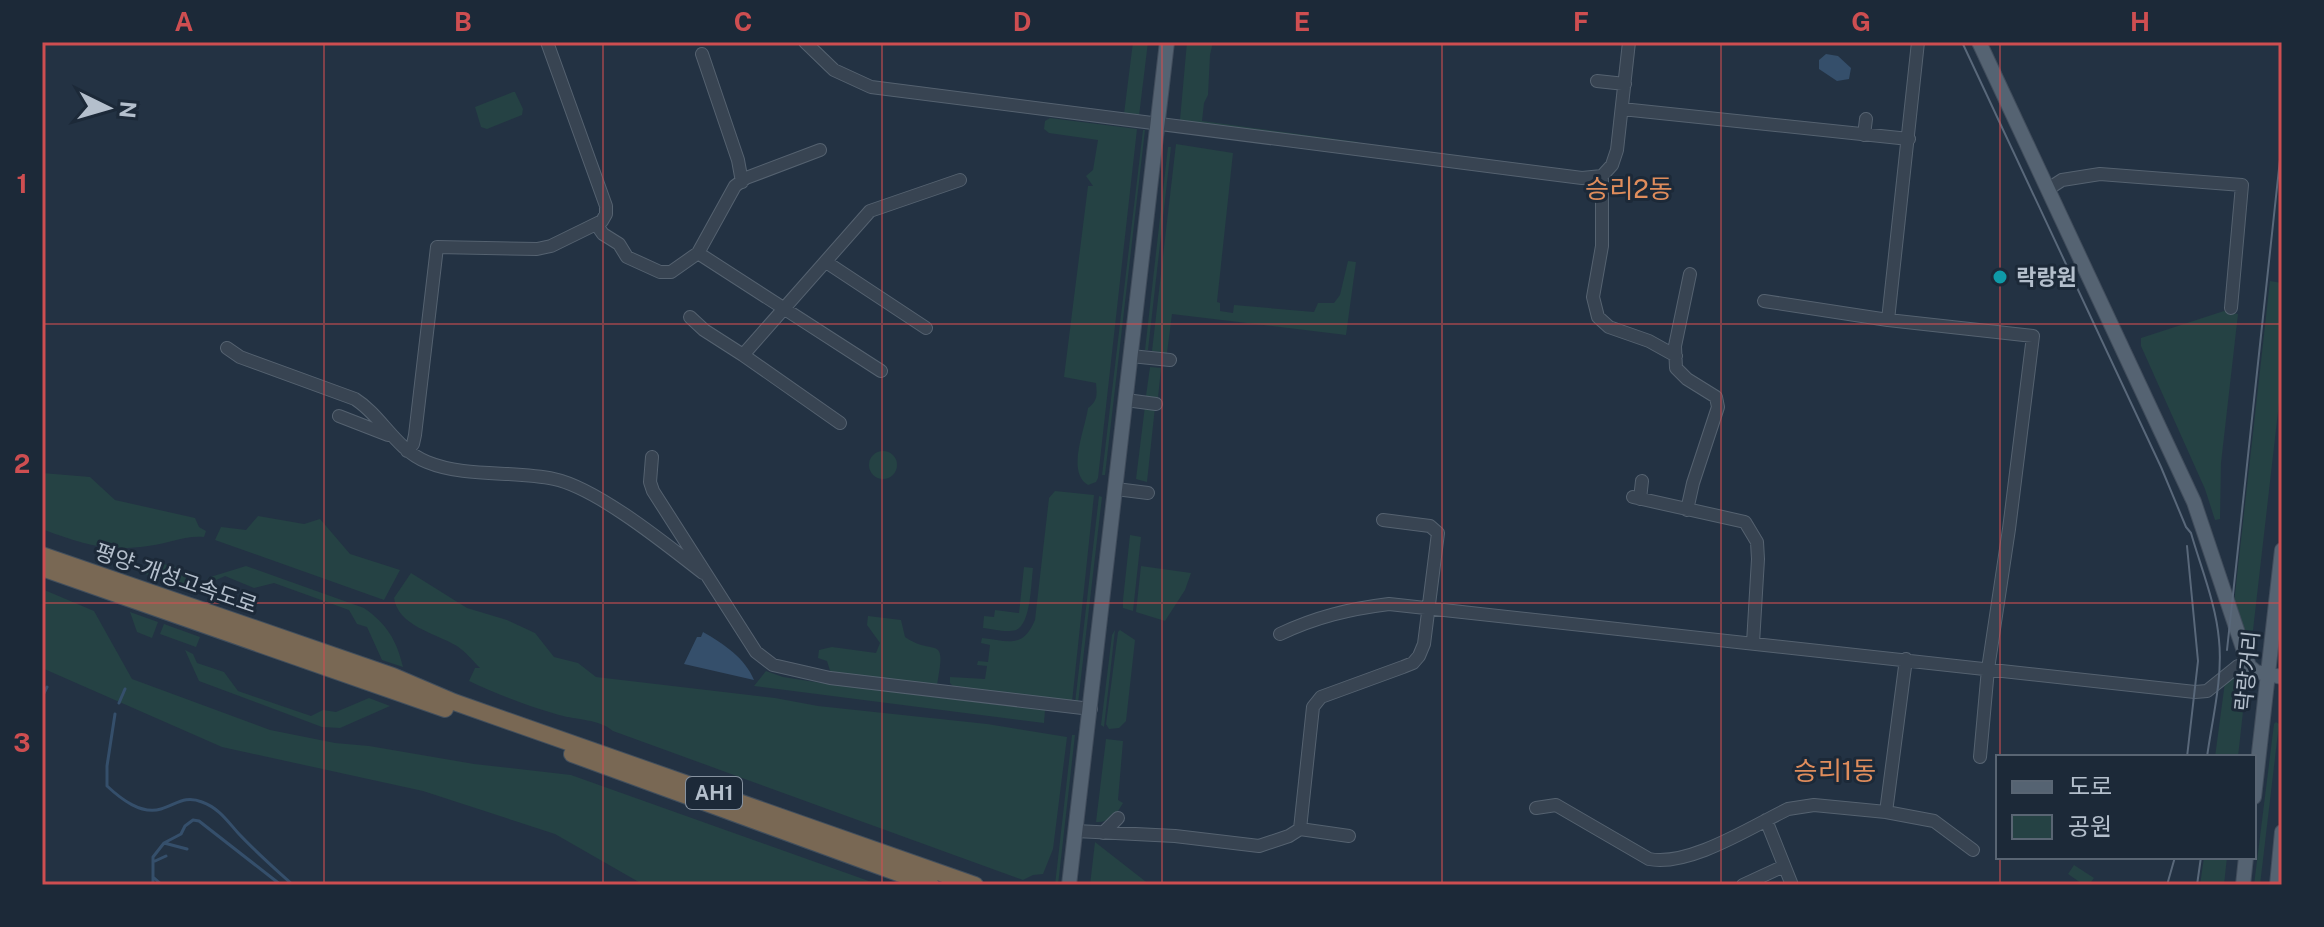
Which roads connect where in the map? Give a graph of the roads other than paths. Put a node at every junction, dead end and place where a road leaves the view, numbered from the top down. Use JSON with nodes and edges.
{"nodes":[{"id":1,"x":547,"y":42,"type":"edge"},
{"id":2,"x":805,"y":42,"type":"edge"},
{"id":3,"x":1167,"y":42,"type":"edge"},
{"id":4,"x":1629,"y":42,"type":"edge"},
{"id":5,"x":1918,"y":42,"type":"edge"},
{"id":6,"x":1979,"y":42,"type":"edge"},
{"id":7,"x":702,"y":54,"type":"dead end"},
{"id":8,"x":1597,"y":81,"type":"dead end"},
{"id":9,"x":1625,"y":84,"type":"junction"},
{"id":10,"x":1622,"y":109,"type":"junction"},
{"id":11,"x":1866,"y":119,"type":"dead end"},
{"id":12,"x":1158,"y":125,"type":"junction"},
{"id":13,"x":1864,"y":135,"type":"junction"},
{"id":14,"x":1909,"y":139,"type":"junction"},
{"id":15,"x":820,"y":150,"type":"dead end"},
{"id":16,"x":1602,"y":176,"type":"junction"},
{"id":17,"x":960,"y":180,"type":"dead end"},
{"id":18,"x":742,"y":182,"type":"junction"},
{"id":19,"x":2048,"y":189,"type":"junction"},
{"id":20,"x":596,"y":224,"type":"junction"},
{"id":21,"x":698,"y":253,"type":"junction"},
{"id":22,"x":826,"y":262,"type":"junction"},
{"id":23,"x":1690,"y":274,"type":"dead end"},
{"id":24,"x":1764,"y":301,"type":"dead end"},
{"id":25,"x":2231,"y":308,"type":"dead end"},
{"id":26,"x":784,"y":309,"type":"junction"},
{"id":27,"x":690,"y":317,"type":"dead end"},
{"id":28,"x":1888,"y":320,"type":"junction"},
{"id":29,"x":926,"y":328,"type":"dead end"},
{"id":30,"x":227,"y":348,"type":"dead end"},
{"id":31,"x":743,"y":355,"type":"junction"},
{"id":32,"x":1131,"y":356,"type":"junction"},
{"id":33,"x":1676,"y":356,"type":"junction"},
{"id":34,"x":1170,"y":360,"type":"dead end"},
{"id":35,"x":881,"y":371,"type":"dead end"},
{"id":36,"x":1126,"y":400,"type":"junction"},
{"id":37,"x":1156,"y":404,"type":"dead end"},
{"id":38,"x":339,"y":416,"type":"dead end"},
{"id":39,"x":840,"y":423,"type":"dead end"},
{"id":40,"x":391,"y":437,"type":"junction"},
{"id":41,"x":407,"y":451,"type":"junction"},
{"id":42,"x":652,"y":457,"type":"dead end"},
{"id":43,"x":1642,"y":481,"type":"dead end"},
{"id":44,"x":1116,"y":489,"type":"junction"},
{"id":45,"x":1148,"y":493,"type":"dead end"},
{"id":46,"x":1687,"y":510,"type":"junction"},
{"id":47,"x":1383,"y":520,"type":"dead end"},
{"id":48,"x":2282,"y":550,"type":"edge"},
{"id":49,"x":42,"y":555,"type":"edge"},
{"id":50,"x":42,"y":568,"type":"edge"},
{"id":51,"x":711,"y":580,"type":"junction"},
{"id":52,"x":1427,"y":609,"type":"junction"},
{"id":53,"x":1280,"y":634,"type":"dead end"},
{"id":54,"x":1753,"y":643,"type":"junction"},
{"id":55,"x":293,"y":648,"type":"junction"},
{"id":56,"x":1906,"y":659,"type":"junction"},
{"id":57,"x":2249,"y":666,"type":"junction"},
{"id":58,"x":1988,"y":669,"type":"junction"},
{"id":59,"x":2276,"y":676,"type":"edge"},
{"id":60,"x":1091,"y":709,"type":"junction"},
{"id":61,"x":1980,"y":757,"type":"dead end"},
{"id":62,"x":2256,"y":786,"type":"edge"},
{"id":63,"x":1536,"y":808,"type":"dead end"},
{"id":64,"x":1886,"y":812,"type":"junction"},
{"id":65,"x":1118,"y":818,"type":"dead end"},
{"id":66,"x":1766,"y":820,"type":"junction"},
{"id":67,"x":1300,"y":829,"type":"junction"},
{"id":68,"x":1076,"y":831,"type":"junction"},
{"id":69,"x":2282,"y":832,"type":"edge"},
{"id":70,"x":1103,"y":833,"type":"junction"},
{"id":71,"x":1349,"y":836,"type":"dead end"},
{"id":72,"x":1973,"y":850,"type":"dead end"},
{"id":73,"x":2246,"y":859,"type":"edge"},
{"id":74,"x":1784,"y":866,"type":"junction"},
{"id":75,"x":931,"y":885,"type":"edge"},
{"id":76,"x":975,"y":885,"type":"edge"},
{"id":77,"x":1069,"y":885,"type":"edge"},
{"id":78,"x":1743,"y":885,"type":"edge"},
{"id":79,"x":1792,"y":885,"type":"edge"},
{"id":80,"x":2243,"y":885,"type":"edge"},
{"id":81,"x":2277,"y":885,"type":"edge"}],
"edges":[{"from":1,"to":20,"type":"street"},
{"from":2,"to":12,"type":"street"},
{"from":3,"to":12,"type":"main road"},
{"from":4,"to":9,"type":"street"},
{"from":5,"to":14,"type":"street"},
{"from":6,"to":19,"type":"main road"},
{"from":7,"to":18,"type":"street"},
{"from":8,"to":9,"type":"street"},
{"from":9,"to":10,"type":"street"},
{"from":10,"to":13,"type":"street"},
{"from":10,"to":16,"type":"street"},
{"from":11,"to":13,"type":"street"},
{"from":12,"to":16,"type":"street"},
{"from":12,"to":32,"type":"main road"},
{"from":13,"to":14,"type":"street"},
{"from":14,"to":28,"type":"street"},
{"from":15,"to":18,"type":"street"},
{"from":16,"to":33,"type":"street"},
{"from":17,"to":22,"type":"street"},
{"from":18,"to":21,"type":"street"},
{"from":19,"to":25,"type":"street"},
{"from":19,"to":57,"type":"main road"},
{"from":20,"to":21,"type":"street"},
{"from":20,"to":41,"type":"street"},
{"from":21,"to":26,"type":"street"},
{"from":22,"to":26,"type":"street"},
{"from":22,"to":29,"type":"street"},
{"from":23,"to":33,"type":"street"},
{"from":24,"to":28,"type":"street"},
{"from":26,"to":31,"type":"street"},
{"from":26,"to":35,"type":"street"},
{"from":27,"to":31,"type":"street"},
{"from":28,"to":58,"type":"street"},
{"from":30,"to":40,"type":"street"},
{"from":31,"to":39,"type":"street"},
{"from":32,"to":34,"type":"street"},
{"from":32,"to":36,"type":"main road"},
{"from":33,"to":46,"type":"street"},
{"from":36,"to":37,"type":"street"},
{"from":36,"to":44,"type":"main road"},
{"from":38,"to":40,"type":"street"},
{"from":40,"to":41,"type":"street"},
{"from":41,"to":51,"type":"street"},
{"from":42,"to":51,"type":"street"},
{"from":43,"to":46,"type":"street"},
{"from":44,"to":45,"type":"street"},
{"from":44,"to":60,"type":"main road"},
{"from":46,"to":54,"type":"street"},
{"from":47,"to":52,"type":"street"},
{"from":48,"to":59,"type":"main road","name":"락랑거리"},
{"from":49,"to":55,"type":"highway","name":"평양-개성고속도로","number":"AH1"},
{"from":50,"to":55,"type":"highway","name":"평양-개성고속도로","number":"AH1"},
{"from":51,"to":60,"type":"street"},
{"from":52,"to":53,"type":"street"},
{"from":52,"to":54,"type":"street"},
{"from":52,"to":67,"type":"street"},
{"from":54,"to":56,"type":"street"},
{"from":55,"to":75,"type":"highway","number":"AH1"},
{"from":55,"to":76,"type":"highway","number":"AH1"},
{"from":56,"to":58,"type":"street"},
{"from":56,"to":64,"type":"street"},
{"from":57,"to":58,"type":"street"},
{"from":57,"to":59,"type":"main road"},
{"from":58,"to":61,"type":"street"},
{"from":59,"to":62,"type":"main road","name":"락랑거리"},
{"from":60,"to":68,"type":"main road"},
{"from":63,"to":66,"type":"street"},
{"from":64,"to":66,"type":"street"},
{"from":64,"to":72,"type":"street"},
{"from":65,"to":70,"type":"street"},
{"from":66,"to":74,"type":"street"},
{"from":67,"to":70,"type":"street"},
{"from":67,"to":71,"type":"street"},
{"from":68,"to":70,"type":"street"},
{"from":68,"to":77,"type":"main road"},
{"from":69,"to":81,"type":"main road"},
{"from":73,"to":80,"type":"main road"},
{"from":74,"to":78,"type":"street"},
{"from":74,"to":79,"type":"street"}]}
